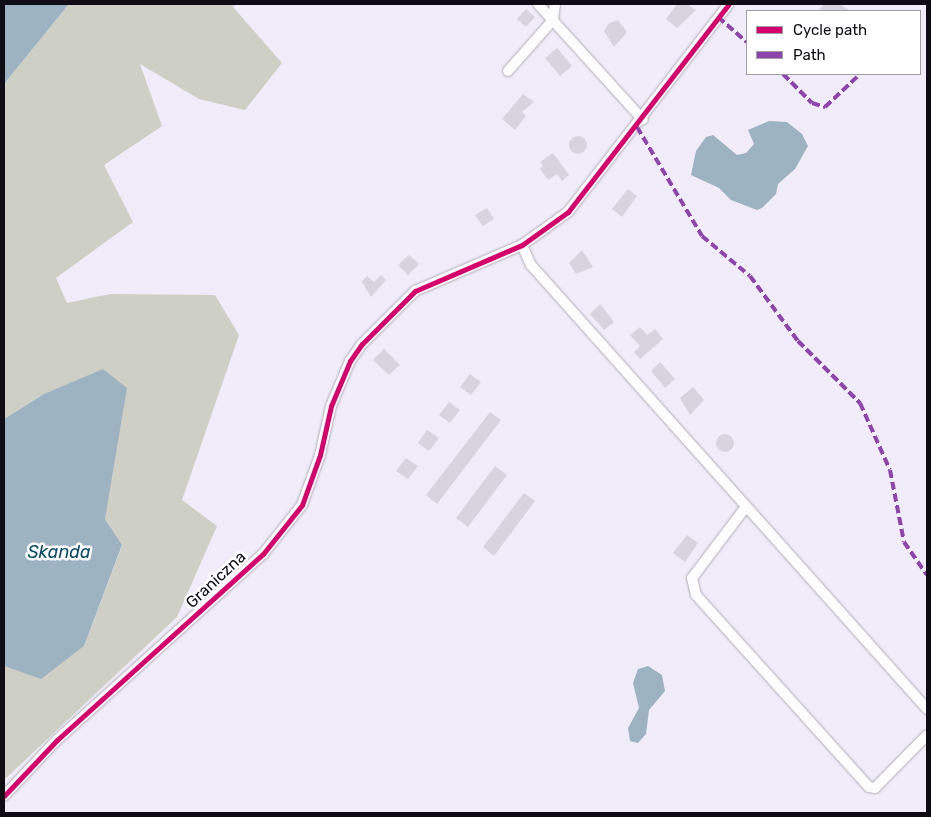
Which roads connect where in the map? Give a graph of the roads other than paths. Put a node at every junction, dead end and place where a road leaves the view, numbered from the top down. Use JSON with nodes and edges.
{"nodes":[{"id":1,"x":538,"y":4,"type":"edge"},
{"id":2,"x":555,"y":4,"type":"edge"},
{"id":3,"x":729,"y":4,"type":"edge"},
{"id":4,"x":552,"y":20,"type":"junction"},
{"id":5,"x":508,"y":71,"type":"dead end"},
{"id":6,"x":643,"y":120,"type":"junction"},
{"id":7,"x":522,"y":245,"type":"junction"},
{"id":8,"x":745,"y":508,"type":"junction"},
{"id":9,"x":927,"y":709,"type":"edge"},
{"id":10,"x":927,"y":735,"type":"edge"},
{"id":11,"x":4,"y":796,"type":"edge"}],
"edges":[{"from":1,"to":4,"type":"street"},
{"from":2,"to":4,"type":"street"},
{"from":3,"to":6,"type":"street","name":"Graniczna"},
{"from":4,"to":5,"type":"street"},
{"from":4,"to":6,"type":"street"},
{"from":6,"to":7,"type":"street","name":"Graniczna"},
{"from":7,"to":8,"type":"street"},
{"from":7,"to":11,"type":"street","name":"Graniczna"},
{"from":8,"to":9,"type":"street"},
{"from":8,"to":10,"type":"street"}]}
